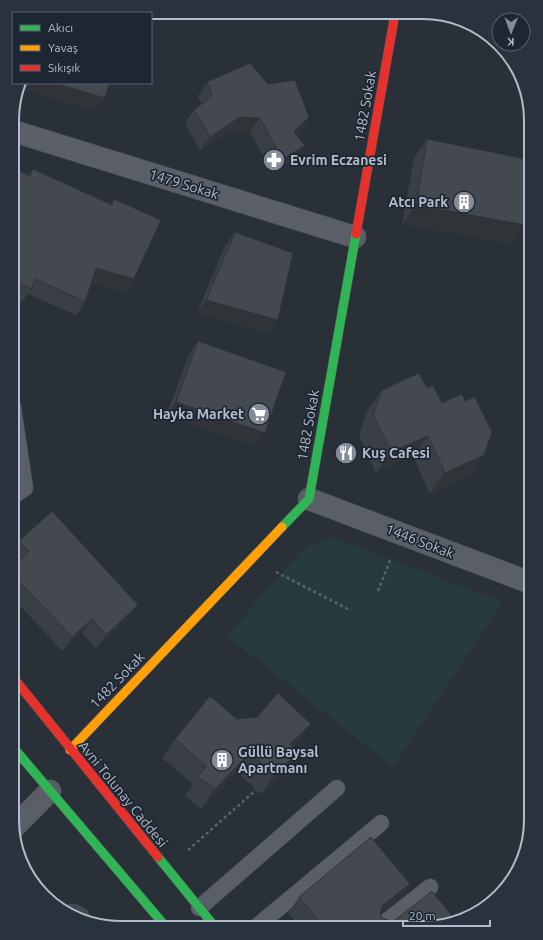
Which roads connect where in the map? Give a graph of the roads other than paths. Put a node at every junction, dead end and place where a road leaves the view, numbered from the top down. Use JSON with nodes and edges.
{"nodes":[{"id":1,"x":394,"y":19,"type":"edge"},
{"id":2,"x":19,"y":133,"type":"edge"},
{"id":3,"x":355,"y":237,"type":"junction"},
{"id":4,"x":19,"y":451,"type":"edge"},
{"id":5,"x":19,"y":492,"type":"edge"},
{"id":6,"x":309,"y":499,"type":"junction"},
{"id":7,"x":524,"y":580,"type":"edge"},
{"id":8,"x":19,"y":685,"type":"edge"},
{"id":9,"x":70,"y":750,"type":"junction"},
{"id":10,"x":19,"y":754,"type":"edge"},
{"id":11,"x":337,"y":788,"type":"dead end"},
{"id":12,"x":50,"y":791,"type":"junction"},
{"id":13,"x":19,"y":822,"type":"edge"},
{"id":14,"x":380,"y":823,"type":"dead end"},
{"id":15,"x":430,"y":887,"type":"dead end"},
{"id":16,"x":199,"y":908,"type":"junction"},
{"id":17,"x":161,"y":921,"type":"edge"},
{"id":18,"x":210,"y":921,"type":"edge"},
{"id":19,"x":264,"y":921,"type":"edge"},
{"id":20,"x":387,"y":921,"type":"edge"}],
"edges":[{"from":1,"to":3,"type":"street","name":"1482 Sokak"},
{"from":2,"to":3,"type":"street","name":"1479 Sokak"},
{"from":3,"to":6,"type":"street","name":"1482 Sokak"},
{"from":4,"to":5,"type":"lane"},
{"from":6,"to":7,"type":"street","name":"1446 Sokak"},
{"from":6,"to":9,"type":"street","name":"1482 Sokak"},
{"from":8,"to":9,"type":"street","name":"Avni Tolunay Caddesi"},
{"from":9,"to":16,"type":"street","name":"Avni Tolunay Caddesi"},
{"from":10,"to":12,"type":"street"},
{"from":11,"to":16,"type":"lane"},
{"from":12,"to":13,"type":"street"},
{"from":12,"to":17,"type":"street"},
{"from":14,"to":19,"type":"lane"},
{"from":15,"to":20,"type":"lane"},
{"from":16,"to":18,"type":"street","name":"Avni Tolunay Caddesi"}]}
